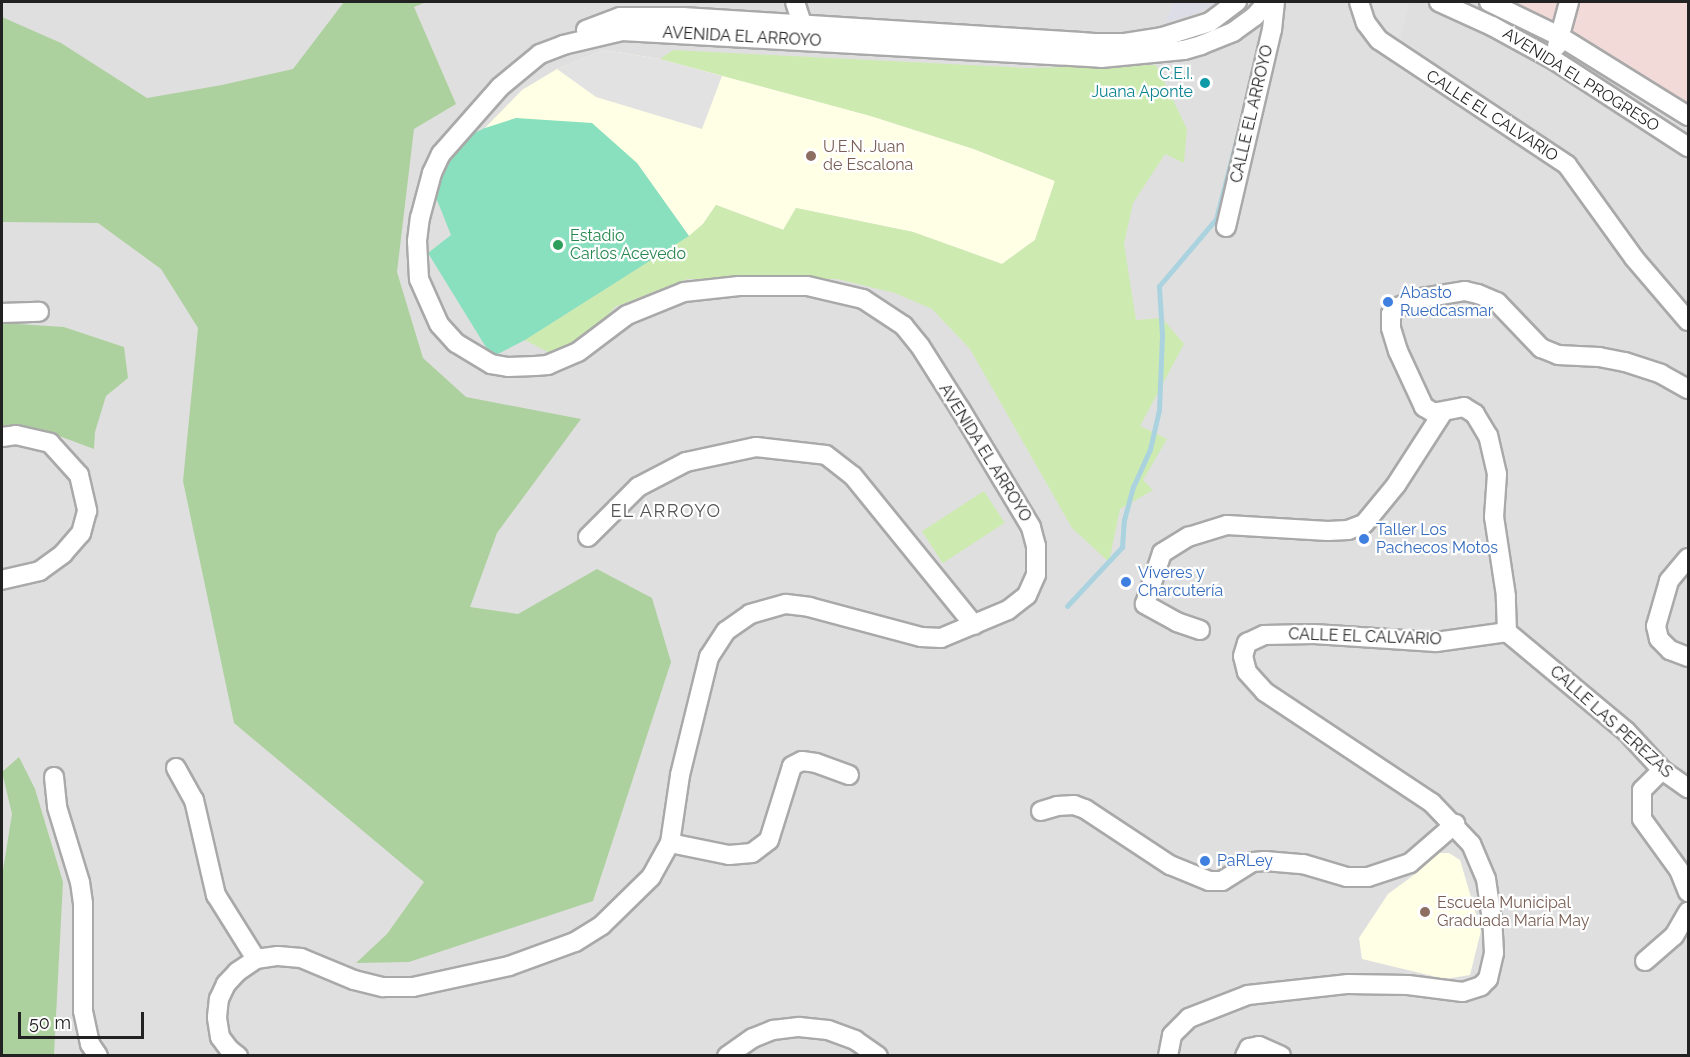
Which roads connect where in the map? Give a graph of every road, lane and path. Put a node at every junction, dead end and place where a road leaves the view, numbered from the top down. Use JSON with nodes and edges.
{"nodes":[{"id":1,"x":795,"y":2,"type":"edge"},
{"id":2,"x":1237,"y":2,"type":"edge"},
{"id":3,"x":1267,"y":2,"type":"edge"},
{"id":4,"x":1275,"y":2,"type":"edge"},
{"id":5,"x":1359,"y":2,"type":"edge"},
{"id":6,"x":1438,"y":2,"type":"edge"},
{"id":7,"x":1493,"y":2,"type":"edge"},
{"id":8,"x":1569,"y":2,"type":"edge"},
{"id":9,"x":805,"y":33,"type":"junction"},
{"id":10,"x":1560,"y":36,"type":"junction"},
{"id":11,"x":1554,"y":60,"type":"junction"},
{"id":12,"x":1689,"y":116,"type":"edge"},
{"id":13,"x":1689,"y":147,"type":"edge"},
{"id":14,"x":1226,"y":226,"type":"dead end"},
{"id":15,"x":39,"y":312,"type":"dead end"},
{"id":16,"x":2,"y":313,"type":"edge"},
{"id":17,"x":1689,"y":321,"type":"edge"},
{"id":18,"x":1689,"y":389,"type":"edge"},
{"id":19,"x":1443,"y":412,"type":"junction"},
{"id":20,"x":2,"y":437,"type":"edge"},
{"id":21,"x":588,"y":537,"type":"dead end"},
{"id":22,"x":1689,"y":558,"type":"edge"},
{"id":23,"x":2,"y":580,"type":"edge"},
{"id":24,"x":974,"y":625,"type":"junction"},
{"id":25,"x":1200,"y":630,"type":"dead end"},
{"id":26,"x":1507,"y":632,"type":"junction"},
{"id":27,"x":1689,"y":657,"type":"edge"},
{"id":28,"x":176,"y":768,"type":"dead end"},
{"id":29,"x":1662,"y":770,"type":"junction"},
{"id":30,"x":849,"y":775,"type":"dead end"},
{"id":31,"x":54,"y":777,"type":"dead end"},
{"id":32,"x":1689,"y":788,"type":"edge"},
{"id":33,"x":1041,"y":811,"type":"dead end"},
{"id":34,"x":1455,"y":824,"type":"junction"},
{"id":35,"x":670,"y":843,"type":"junction"},
{"id":36,"x":1689,"y":892,"type":"edge"},
{"id":37,"x":1689,"y":912,"type":"edge"},
{"id":38,"x":256,"y":959,"type":"junction"},
{"id":39,"x":1644,"y":961,"type":"dead end"},
{"id":40,"x":98,"y":1056,"type":"edge"},
{"id":41,"x":238,"y":1056,"type":"edge"},
{"id":42,"x":728,"y":1056,"type":"edge"},
{"id":43,"x":878,"y":1056,"type":"edge"},
{"id":44,"x":1168,"y":1056,"type":"edge"},
{"id":45,"x":1245,"y":1056,"type":"edge"},
{"id":46,"x":1281,"y":1056,"type":"edge"}],
"edges":[{"from":1,"to":9,"type":"street"},
{"from":2,"to":9,"type":"street","name":"AVENIDA EL ARROYO"},
{"from":3,"to":9,"type":"street","name":"AVENIDA EL ARROYO"},
{"from":4,"to":14,"type":"street","name":"CALLE EL ARROYO"},
{"from":5,"to":17,"type":"street","name":"CALLE EL CALVARIO"},
{"from":6,"to":11,"type":"street","name":"AVENIDA EL PROGRESO"},
{"from":7,"to":10,"type":"street","name":"AVENIDA EL PROGRESO"},
{"from":8,"to":10,"type":"street"},
{"from":9,"to":24,"type":"street","name":"AVENIDA EL ARROYO"},
{"from":10,"to":11,"type":"street"},
{"from":10,"to":12,"type":"street","name":"AVENIDA EL PROGRESO"},
{"from":11,"to":13,"type":"street","name":"AVENIDA EL PROGRESO"},
{"from":15,"to":16,"type":"street"},
{"from":18,"to":19,"type":"street"},
{"from":19,"to":25,"type":"street"},
{"from":19,"to":26,"type":"street"},
{"from":20,"to":23,"type":"street"},
{"from":21,"to":24,"type":"street"},
{"from":22,"to":27,"type":"street"},
{"from":24,"to":35,"type":"street","name":"AVENIDA EL ARROYO"},
{"from":26,"to":29,"type":"street","name":"CALLE LAS PEREZAS"},
{"from":26,"to":34,"type":"street","name":"CALLE EL CALVARIO"},
{"from":28,"to":38,"type":"street"},
{"from":29,"to":32,"type":"street","name":"CALLE LAS PEREZAS"},
{"from":29,"to":36,"type":"street"},
{"from":30,"to":35,"type":"street"},
{"from":31,"to":40,"type":"street"},
{"from":33,"to":34,"type":"street"},
{"from":34,"to":44,"type":"street","name":"CALLE EL CALVARIO"},
{"from":35,"to":38,"type":"street","name":"AVENIDA EL ARROYO"},
{"from":37,"to":39,"type":"street"},
{"from":38,"to":41,"type":"street"},
{"from":42,"to":43,"type":"street"},
{"from":45,"to":46,"type":"street"}]}
